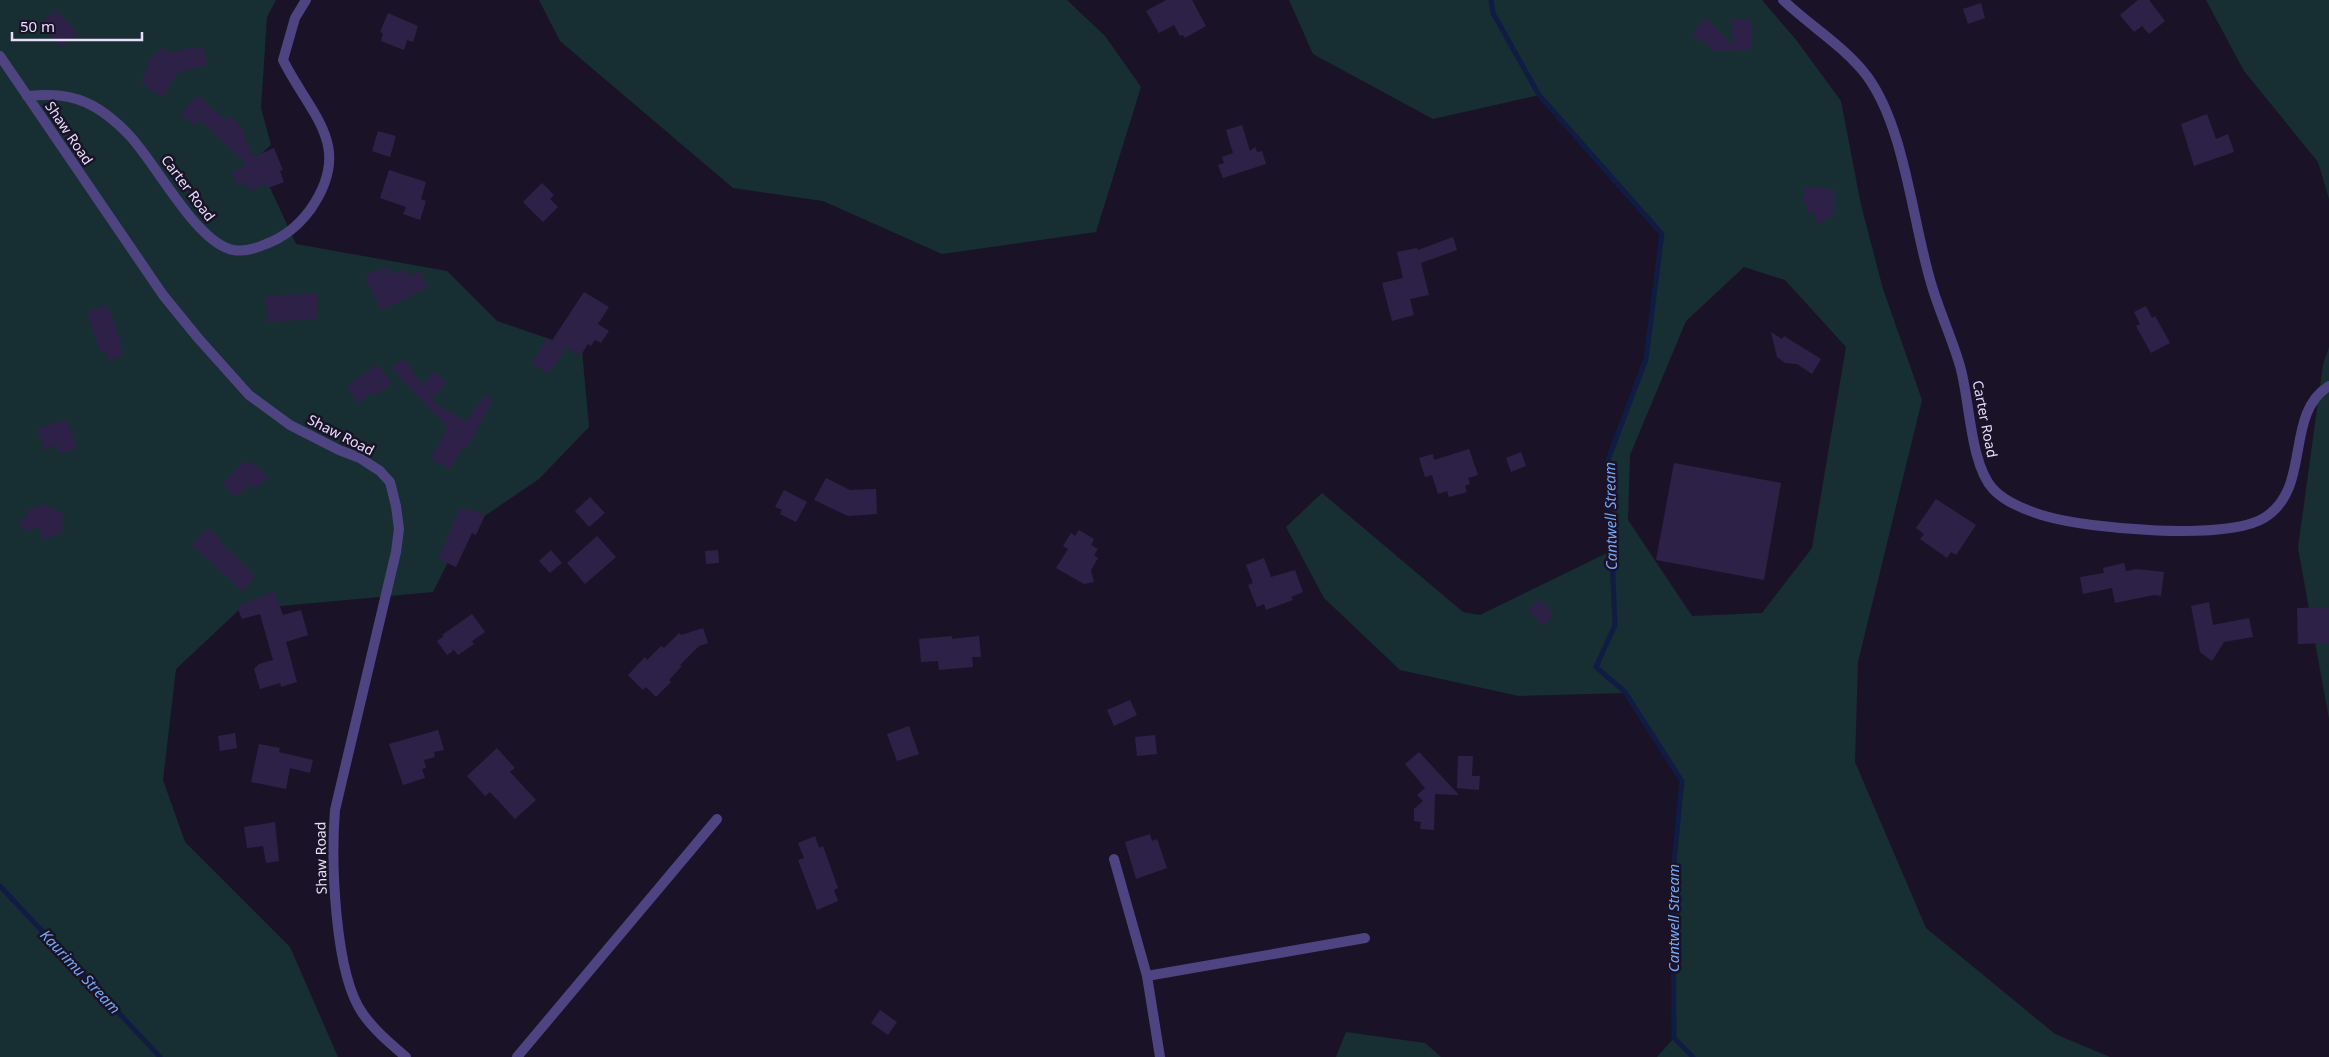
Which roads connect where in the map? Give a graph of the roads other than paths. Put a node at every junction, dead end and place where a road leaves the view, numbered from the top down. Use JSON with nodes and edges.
{"nodes":[{"id":1,"x":306,"y":0,"type":"edge"},
{"id":2,"x":1783,"y":0,"type":"edge"},
{"id":3,"x":0,"y":56,"type":"edge"},
{"id":4,"x":27,"y":96,"type":"junction"},
{"id":5,"x":2329,"y":386,"type":"edge"},
{"id":6,"x":717,"y":819,"type":"dead end"},
{"id":7,"x":1114,"y":859,"type":"dead end"},
{"id":8,"x":1365,"y":938,"type":"dead end"},
{"id":9,"x":1147,"y":976,"type":"junction"},
{"id":10,"x":406,"y":1057,"type":"edge"},
{"id":11,"x":517,"y":1057,"type":"edge"},
{"id":12,"x":1160,"y":1057,"type":"edge"}],
"edges":[{"from":1,"to":4,"type":"street","name":"Carter Road"},
{"from":2,"to":5,"type":"street","name":"Carter Road"},
{"from":3,"to":4,"type":"street","name":"Shaw Road"},
{"from":4,"to":10,"type":"street","name":"Shaw Road"},
{"from":6,"to":11,"type":"street"},
{"from":7,"to":9,"type":"street"},
{"from":8,"to":9,"type":"street"},
{"from":9,"to":12,"type":"street"}]}
